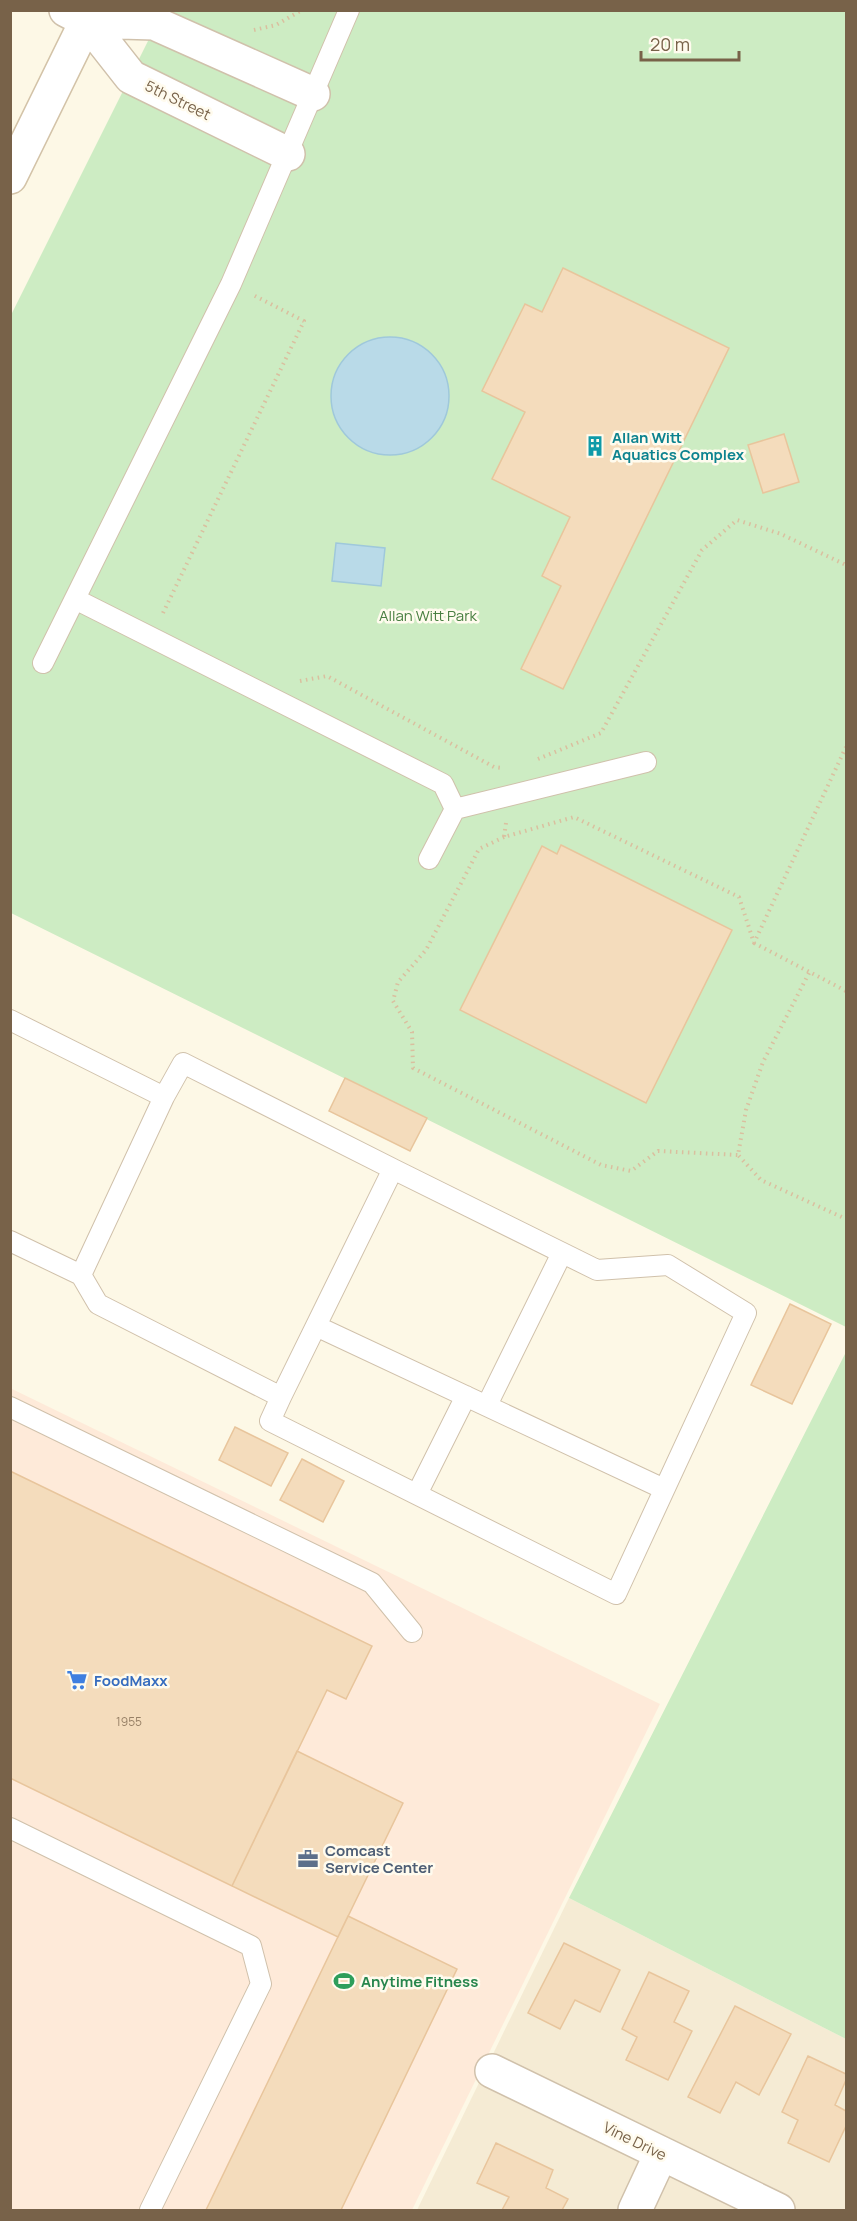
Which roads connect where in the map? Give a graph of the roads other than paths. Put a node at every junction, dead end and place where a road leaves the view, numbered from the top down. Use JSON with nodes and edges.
{"nodes":[{"id":1,"x":349,"y":10,"type":"edge"},
{"id":2,"x":82,"y":14,"type":"edge"},
{"id":3,"x":313,"y":94,"type":"junction"},
{"id":4,"x":288,"y":154,"type":"junction"},
{"id":5,"x":10,"y":177,"type":"edge"},
{"id":6,"x":75,"y":599,"type":"junction"},
{"id":7,"x":43,"y":663,"type":"dead end"},
{"id":8,"x":646,"y":762,"type":"dead end"},
{"id":9,"x":454,"y":809,"type":"junction"},
{"id":10,"x":429,"y":859,"type":"dead end"},
{"id":11,"x":10,"y":1020,"type":"edge"},
{"id":12,"x":165,"y":1097,"type":"junction"},
{"id":13,"x":393,"y":1169,"type":"junction"},
{"id":14,"x":10,"y":1241,"type":"edge"},
{"id":15,"x":562,"y":1253,"type":"junction"},
{"id":16,"x":81,"y":1275,"type":"junction"},
{"id":17,"x":316,"y":1326,"type":"junction"},
{"id":18,"x":466,"y":1396,"type":"junction"},
{"id":19,"x":281,"y":1397,"type":"junction"},
{"id":20,"x":486,"y":1405,"type":"junction"},
{"id":21,"x":10,"y":1407,"type":"edge"},
{"id":22,"x":664,"y":1489,"type":"junction"},
{"id":23,"x":417,"y":1494,"type":"junction"},
{"id":24,"x":412,"y":1632,"type":"dead end"},
{"id":25,"x":10,"y":1828,"type":"edge"},
{"id":26,"x":492,"y":2071,"type":"dead end"},
{"id":27,"x":661,"y":2154,"type":"junction"},
{"id":28,"x":150,"y":2211,"type":"edge"},
{"id":29,"x":635,"y":2211,"type":"edge"},
{"id":30,"x":778,"y":2211,"type":"edge"}],
"edges":[{"from":1,"to":3,"type":"lane"},
{"from":2,"to":3,"type":"street"},
{"from":2,"to":4,"type":"street","name":"5th Street"},
{"from":2,"to":5,"type":"street"},
{"from":3,"to":4,"type":"lane"},
{"from":4,"to":6,"type":"lane"},
{"from":6,"to":7,"type":"lane"},
{"from":6,"to":9,"type":"lane"},
{"from":8,"to":9,"type":"lane"},
{"from":9,"to":10,"type":"lane"},
{"from":11,"to":12,"type":"lane"},
{"from":12,"to":13,"type":"lane"},
{"from":12,"to":16,"type":"lane"},
{"from":13,"to":15,"type":"lane"},
{"from":13,"to":17,"type":"lane"},
{"from":14,"to":16,"type":"lane"},
{"from":15,"to":20,"type":"lane"},
{"from":15,"to":22,"type":"lane"},
{"from":16,"to":19,"type":"lane"},
{"from":17,"to":18,"type":"lane"},
{"from":17,"to":19,"type":"lane"},
{"from":18,"to":20,"type":"lane"},
{"from":18,"to":23,"type":"lane"},
{"from":19,"to":23,"type":"lane"},
{"from":20,"to":22,"type":"lane"},
{"from":21,"to":24,"type":"lane"},
{"from":22,"to":23,"type":"lane"},
{"from":25,"to":28,"type":"lane"},
{"from":26,"to":27,"type":"street","name":"Vine Drive"},
{"from":27,"to":29,"type":"street"},
{"from":27,"to":30,"type":"street","name":"Vine Drive"}]}
